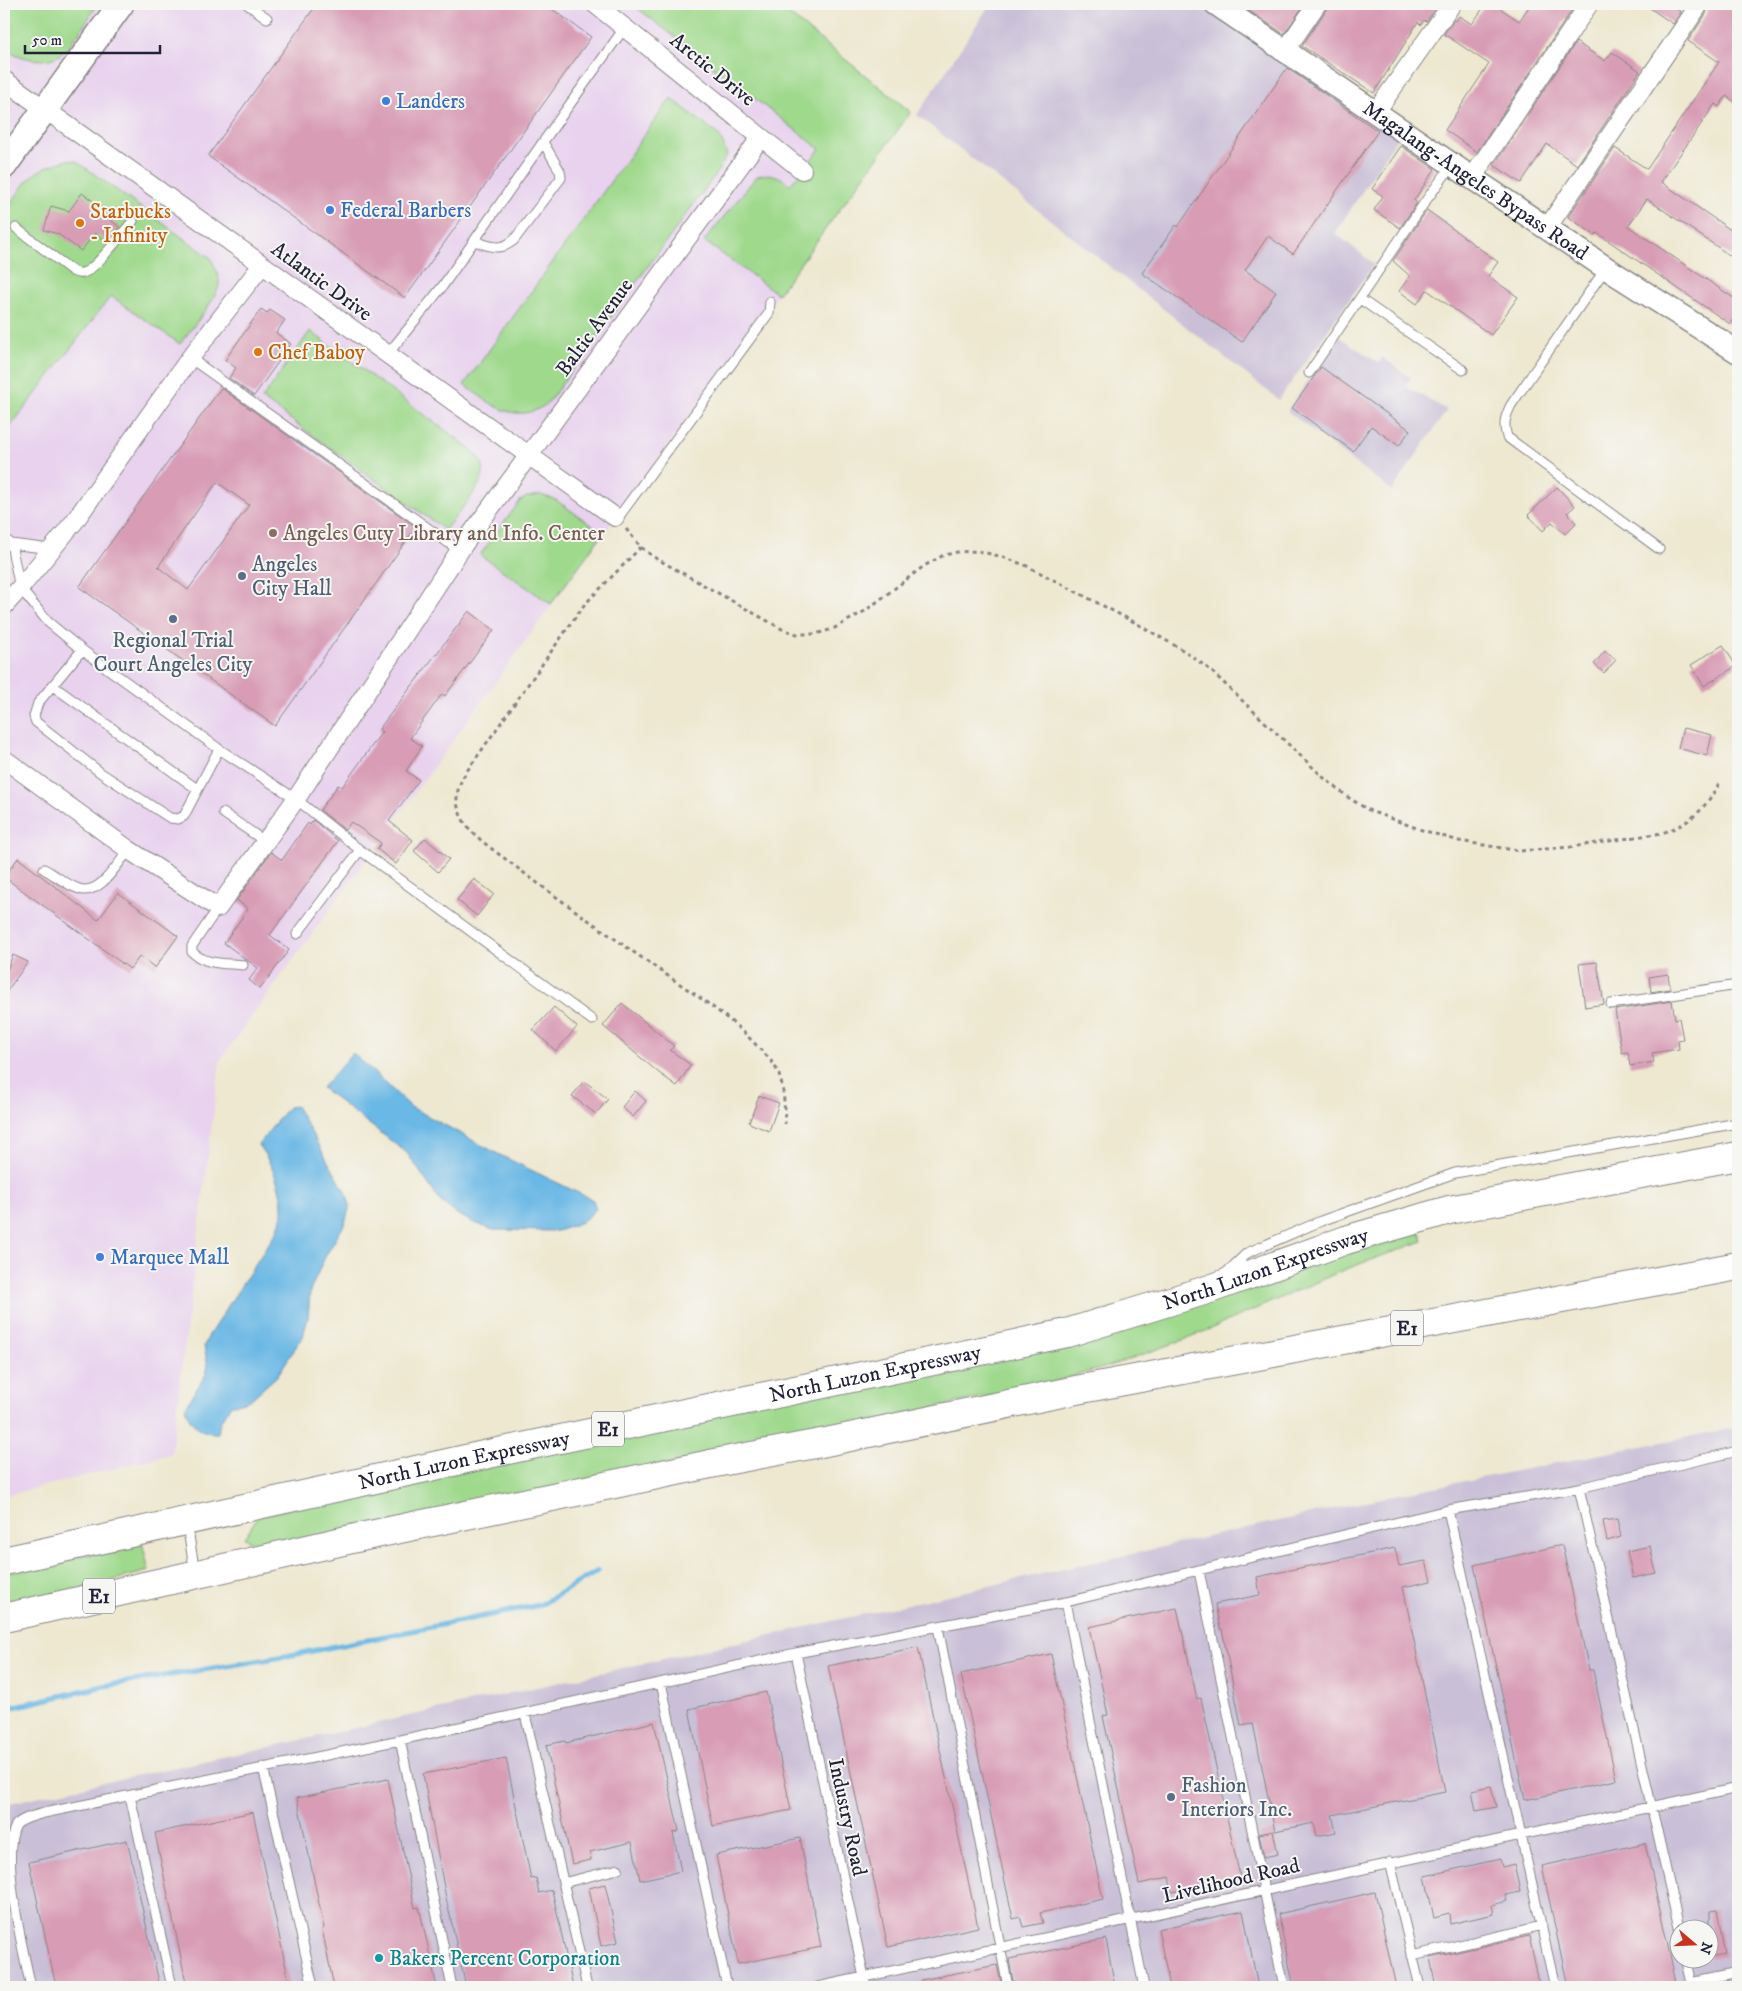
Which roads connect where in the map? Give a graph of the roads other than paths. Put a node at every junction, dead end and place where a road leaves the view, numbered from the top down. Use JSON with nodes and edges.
{"nodes":[{"id":1,"x":121,"y":4,"type":"edge"},
{"id":2,"x":247,"y":4,"type":"edge"},
{"id":3,"x":595,"y":4,"type":"edge"},
{"id":4,"x":1216,"y":4,"type":"edge"},
{"id":5,"x":1317,"y":4,"type":"edge"},
{"id":6,"x":1452,"y":4,"type":"edge"},
{"id":7,"x":1589,"y":4,"type":"edge"},
{"id":8,"x":1697,"y":4,"type":"edge"},
{"id":9,"x":267,"y":18,"type":"dead end"},
{"id":10,"x":625,"y":27,"type":"junction"},
{"id":11,"x":1285,"y":51,"type":"junction"},
{"id":12,"x":4,"y":80,"type":"edge"},
{"id":13,"x":45,"y":109,"type":"junction"},
{"id":14,"x":1376,"y":113,"type":"junction"},
{"id":15,"x":761,"y":137,"type":"junction"},
{"id":16,"x":543,"y":142,"type":"junction"},
{"id":17,"x":1452,"y":165,"type":"junction"},
{"id":18,"x":4,"y":166,"type":"edge"},
{"id":19,"x":802,"y":170,"type":"dead end"},
{"id":20,"x":1472,"y":178,"type":"junction"},
{"id":21,"x":133,"y":221,"type":"dead end"},
{"id":22,"x":16,"y":228,"type":"dead end"},
{"id":23,"x":1548,"y":228,"type":"junction"},
{"id":24,"x":474,"y":241,"type":"junction"},
{"id":25,"x":262,"y":264,"type":"junction"},
{"id":26,"x":1606,"y":268,"type":"junction"},
{"id":27,"x":1360,"y":299,"type":"junction"},
{"id":28,"x":770,"y":302,"type":"dead end"},
{"id":29,"x":1737,"y":349,"type":"edge"},
{"id":30,"x":387,"y":355,"type":"junction"},
{"id":31,"x":192,"y":356,"type":"junction"},
{"id":32,"x":1463,"y":370,"type":"dead end"},
{"id":33,"x":1309,"y":373,"type":"dead end"},
{"id":34,"x":529,"y":456,"type":"junction"},
{"id":35,"x":616,"y":518,"type":"joint"},
{"id":36,"x":7,"y":541,"type":"edge"},
{"id":37,"x":462,"y":547,"type":"junction"},
{"id":38,"x":51,"y":549,"type":"junction"},
{"id":39,"x":1659,"y":549,"type":"dead end"},
{"id":40,"x":20,"y":588,"type":"junction"},
{"id":41,"x":4,"y":606,"type":"edge"},
{"id":42,"x":82,"y":650,"type":"junction"},
{"id":43,"x":53,"y":686,"type":"junction"},
{"id":44,"x":219,"y":749,"type":"junction"},
{"id":45,"x":4,"y":759,"type":"edge"},
{"id":46,"x":197,"y":789,"type":"junction"},
{"id":47,"x":296,"y":799,"type":"junction"},
{"id":48,"x":223,"y":813,"type":"dead end"},
{"id":49,"x":266,"y":842,"type":"junction"},
{"id":50,"x":129,"y":850,"type":"junction"},
{"id":51,"x":360,"y":850,"type":"junction"},
{"id":52,"x":44,"y":869,"type":"dead end"},
{"id":53,"x":218,"y":908,"type":"junction"},
{"id":54,"x":297,"y":934,"type":"dead end"},
{"id":55,"x":242,"y":964,"type":"dead end"},
{"id":56,"x":1738,"y":985,"type":"edge"},
{"id":57,"x":1610,"y":1004,"type":"dead end"},
{"id":58,"x":592,"y":1020,"type":"dead end"},
{"id":59,"x":1738,"y":1123,"type":"edge"},
{"id":60,"x":1738,"y":1156,"type":"edge"},
{"id":61,"x":1738,"y":1266,"type":"edge"},
{"id":62,"x":1210,"y":1289,"type":"junction"},
{"id":63,"x":1738,"y":1451,"type":"edge"},
{"id":64,"x":1579,"y":1488,"type":"junction"},
{"id":65,"x":1448,"y":1510,"type":"junction"},
{"id":66,"x":186,"y":1521,"type":"junction"},
{"id":67,"x":4,"y":1561,"type":"edge"},
{"id":68,"x":1199,"y":1571,"type":"junction"},
{"id":69,"x":195,"y":1574,"type":"junction"},
{"id":70,"x":1066,"y":1602,"type":"junction"},
{"id":71,"x":4,"y":1618,"type":"edge"},
{"id":72,"x":938,"y":1627,"type":"junction"},
{"id":73,"x":796,"y":1653,"type":"junction"},
{"id":74,"x":662,"y":1683,"type":"junction"},
{"id":75,"x":525,"y":1714,"type":"junction"},
{"id":76,"x":400,"y":1740,"type":"junction"},
{"id":77,"x":263,"y":1767,"type":"junction"},
{"id":78,"x":1738,"y":1788,"type":"edge"},
{"id":79,"x":130,"y":1796,"type":"junction"},
{"id":80,"x":1652,"y":1807,"type":"junction"},
{"id":81,"x":1521,"y":1834,"type":"junction"},
{"id":82,"x":1390,"y":1862,"type":"junction"},
{"id":83,"x":618,"y":1869,"type":"dead end"},
{"id":84,"x":563,"y":1883,"type":"junction"},
{"id":85,"x":1264,"y":1891,"type":"junction"},
{"id":86,"x":1677,"y":1918,"type":"edge"},
{"id":87,"x":1130,"y":1921,"type":"junction"},
{"id":88,"x":1542,"y":1926,"type":"junction"},
{"id":89,"x":1000,"y":1947,"type":"junction"},
{"id":90,"x":1412,"y":1956,"type":"junction"},
{"id":91,"x":1687,"y":1968,"type":"edge"},
{"id":92,"x":1738,"y":1973,"type":"edge"},
{"id":93,"x":863,"y":1977,"type":"junction"},
{"id":94,"x":1691,"y":1985,"type":"edge"},
{"id":95,"x":31,"y":1987,"type":"edge"},
{"id":96,"x":172,"y":1987,"type":"edge"},
{"id":97,"x":313,"y":1987,"type":"edge"},
{"id":98,"x":452,"y":1987,"type":"edge"},
{"id":99,"x":587,"y":1987,"type":"edge"},
{"id":100,"x":728,"y":1987,"type":"edge"},
{"id":101,"x":818,"y":1987,"type":"edge"},
{"id":102,"x":866,"y":1987,"type":"edge"},
{"id":103,"x":1008,"y":1987,"type":"edge"},
{"id":104,"x":1144,"y":1987,"type":"edge"},
{"id":105,"x":1284,"y":1987,"type":"edge"},
{"id":106,"x":1420,"y":1987,"type":"edge"},
{"id":107,"x":1555,"y":1987,"type":"edge"}],
"edges":[{"from":1,"to":13,"type":"main road"},
{"from":2,"to":9,"type":"lane"},
{"from":3,"to":10,"type":"street","name":"Arctic Drive"},
{"from":4,"to":11,"type":"street","name":"Magalang-Angeles Bypass Road"},
{"from":5,"to":11,"type":"street"},
{"from":6,"to":14,"type":"street"},
{"from":7,"to":20,"type":"street"},
{"from":8,"to":23,"type":"street"},
{"from":10,"to":15,"type":"street","name":"Arctic Drive"},
{"from":10,"to":16,"type":"lane"},
{"from":11,"to":14,"type":"street","name":"Magalang-Angeles Bypass Road"},
{"from":12,"to":13,"type":"street","name":"Atlantic Drive"},
{"from":13,"to":18,"type":"main road"},
{"from":13,"to":25,"type":"street","name":"Atlantic Drive"},
{"from":14,"to":17,"type":"street","name":"Magalang-Angeles Bypass Road"},
{"from":15,"to":19,"type":"street","name":"Arctic Drive"},
{"from":15,"to":34,"type":"street","name":"Baltic Avenue"},
{"from":16,"to":24,"type":"lane"},
{"from":16,"to":24,"type":"lane"},
{"from":17,"to":20,"type":"street","name":"Magalang-Angeles Bypass Road"},
{"from":17,"to":27,"type":"lane"},
{"from":20,"to":23,"type":"street","name":"Magalang-Angeles Bypass Road"},
{"from":21,"to":22,"type":"lane"},
{"from":23,"to":26,"type":"street","name":"Magalang-Angeles Bypass Road"},
{"from":24,"to":30,"type":"lane"},
{"from":25,"to":30,"type":"street","name":"Atlantic Drive"},
{"from":25,"to":31,"type":"street"},
{"from":26,"to":29,"type":"street","name":"Magalang-Angeles Bypass Road"},
{"from":26,"to":39,"type":"lane"},
{"from":27,"to":32,"type":"lane"},
{"from":27,"to":33,"type":"lane"},
{"from":28,"to":35,"type":"lane"},
{"from":30,"to":34,"type":"street","name":"Atlantic Drive"},
{"from":31,"to":37,"type":"lane"},
{"from":31,"to":38,"type":"street"},
{"from":34,"to":35,"type":"street","name":"Atlantic Drive"},
{"from":34,"to":37,"type":"street","name":"Baltic Avenue"},
{"from":36,"to":38,"type":"lane"},
{"from":36,"to":40,"type":"lane"},
{"from":37,"to":47,"type":"street","name":"Baltic Avenue"},
{"from":38,"to":40,"type":"street"},
{"from":40,"to":41,"type":"street"},
{"from":40,"to":42,"type":"lane"},
{"from":42,"to":43,"type":"lane"},
{"from":42,"to":44,"type":"lane"},
{"from":43,"to":46,"type":"lane"},
{"from":43,"to":46,"type":"lane"},
{"from":44,"to":46,"type":"lane"},
{"from":44,"to":47,"type":"lane"},
{"from":45,"to":50,"type":"street"},
{"from":47,"to":49,"type":"street","name":"Baltic Avenue"},
{"from":47,"to":51,"type":"lane"},
{"from":48,"to":49,"type":"lane"},
{"from":49,"to":53,"type":"street","name":"Baltic Avenue"},
{"from":50,"to":52,"type":"lane"},
{"from":50,"to":53,"type":"street"},
{"from":51,"to":54,"type":"lane"},
{"from":51,"to":58,"type":"lane"},
{"from":53,"to":55,"type":"lane"},
{"from":56,"to":57,"type":"lane"},
{"from":59,"to":62,"type":"lane"},
{"from":60,"to":62,"type":"highway","name":"North Luzon Expressway","number":"E1"},
{"from":61,"to":69,"type":"highway","number":"E1"},
{"from":62,"to":66,"type":"highway","name":"North Luzon Expressway","number":"E1"},
{"from":63,"to":64,"type":"lane"},
{"from":64,"to":65,"type":"lane"},
{"from":64,"to":80,"type":"lane"},
{"from":65,"to":68,"type":"lane"},
{"from":65,"to":81,"type":"lane"},
{"from":66,"to":67,"type":"highway","name":"North Luzon Expressway","number":"E1"},
{"from":66,"to":69,"type":"lane"},
{"from":68,"to":70,"type":"lane"},
{"from":68,"to":85,"type":"lane"},
{"from":69,"to":71,"type":"highway","number":"E1"},
{"from":70,"to":72,"type":"lane"},
{"from":70,"to":87,"type":"lane"},
{"from":72,"to":73,"type":"lane"},
{"from":72,"to":89,"type":"lane"},
{"from":73,"to":74,"type":"lane"},
{"from":73,"to":93,"type":"lane","name":"Industry Road"},
{"from":74,"to":75,"type":"lane"},
{"from":74,"to":100,"type":"lane"},
{"from":75,"to":76,"type":"lane"},
{"from":75,"to":84,"type":"lane"},
{"from":76,"to":77,"type":"lane"},
{"from":76,"to":98,"type":"lane"},
{"from":77,"to":79,"type":"lane"},
{"from":77,"to":97,"type":"lane"},
{"from":78,"to":80,"type":"lane","name":"Livelihood Road"},
{"from":79,"to":95,"type":"lane"},
{"from":79,"to":96,"type":"lane"},
{"from":80,"to":81,"type":"lane","name":"Livelihood Road"},
{"from":80,"to":86,"type":"lane"},
{"from":81,"to":82,"type":"lane","name":"Livelihood Road"},
{"from":81,"to":88,"type":"lane"},
{"from":82,"to":85,"type":"lane","name":"Livelihood Road"},
{"from":82,"to":90,"type":"lane"},
{"from":83,"to":84,"type":"lane"},
{"from":84,"to":99,"type":"lane"},
{"from":85,"to":87,"type":"lane","name":"Livelihood Road"},
{"from":85,"to":105,"type":"lane"},
{"from":87,"to":89,"type":"lane","name":"Livelihood Road"},
{"from":87,"to":104,"type":"lane"},
{"from":88,"to":90,"type":"lane"},
{"from":88,"to":107,"type":"lane"},
{"from":89,"to":93,"type":"lane","name":"Livelihood Road"},
{"from":89,"to":103,"type":"lane"},
{"from":90,"to":106,"type":"lane"},
{"from":91,"to":94,"type":"lane"},
{"from":92,"to":94,"type":"lane"},
{"from":93,"to":101,"type":"lane","name":"Livelihood Road"},
{"from":93,"to":102,"type":"lane","name":"Industry Road"}]}
